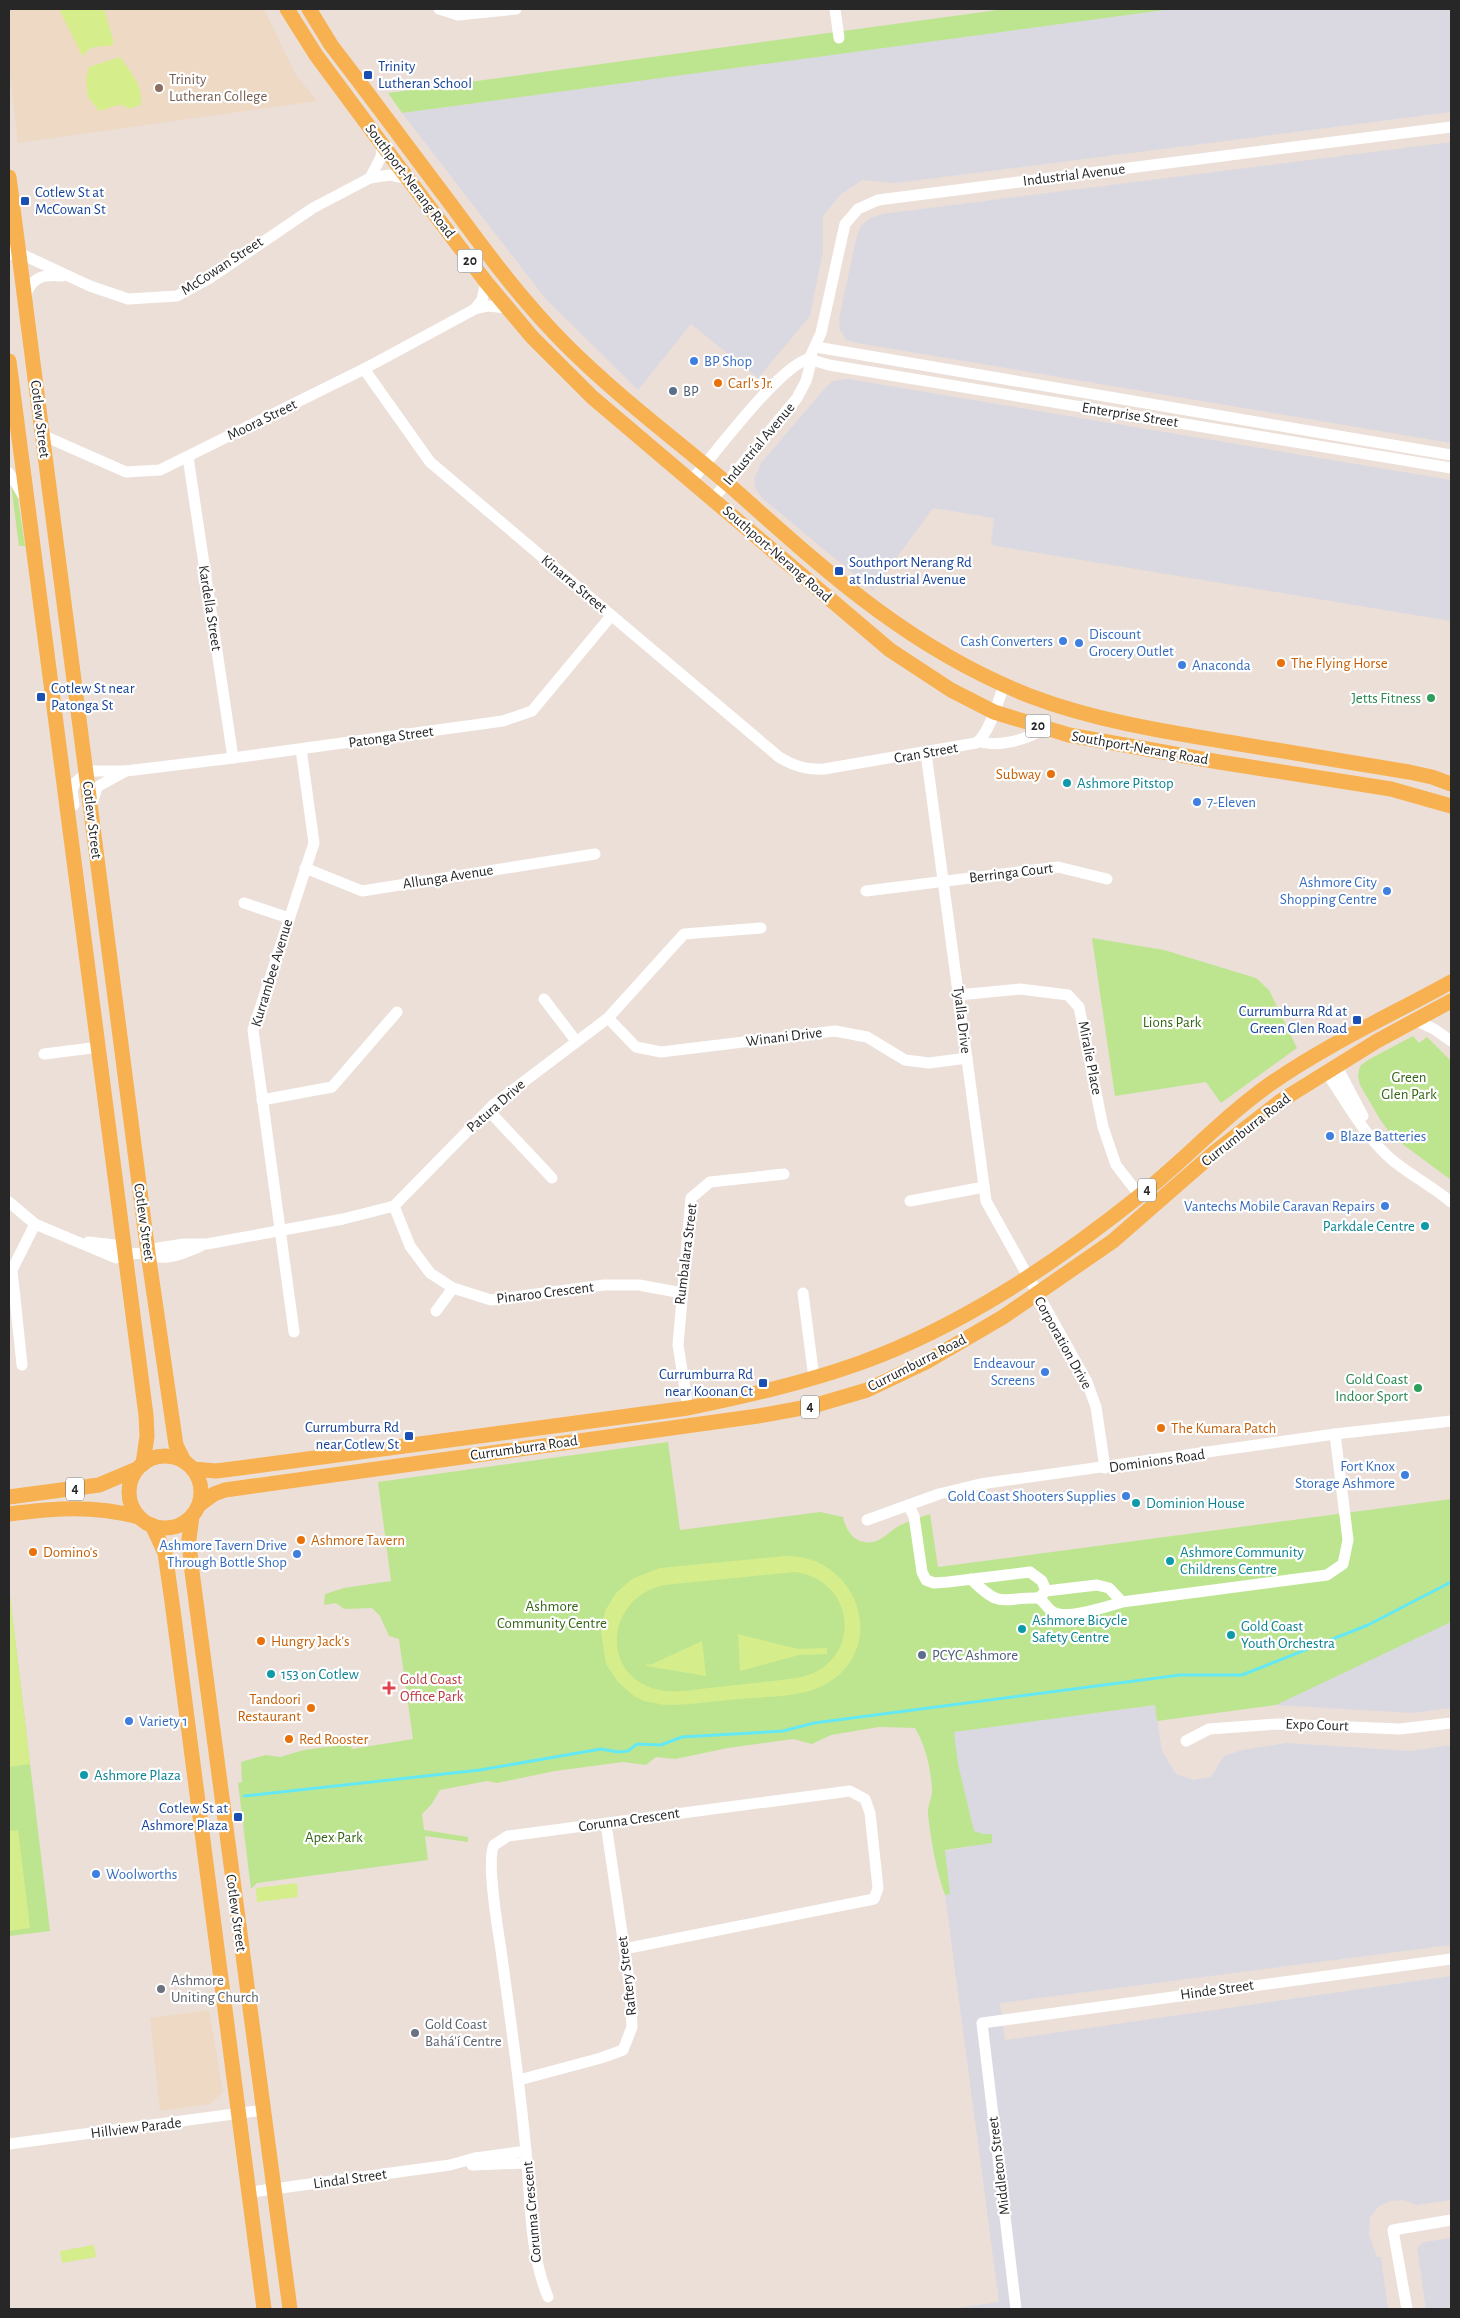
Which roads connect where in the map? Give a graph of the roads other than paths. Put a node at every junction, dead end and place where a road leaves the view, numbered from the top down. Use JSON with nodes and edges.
{"nodes":[{"id":1,"x":286,"y":9,"type":"edge"},
{"id":2,"x":309,"y":9,"type":"edge"},
{"id":3,"x":440,"y":9,"type":"edge"},
{"id":4,"x":516,"y":9,"type":"edge"},
{"id":5,"x":835,"y":9,"type":"edge"},
{"id":6,"x":839,"y":38,"type":"dead end"},
{"id":7,"x":1451,"y":127,"type":"edge"},
{"id":8,"x":382,"y":143,"type":"junction"},
{"id":9,"x":9,"y":177,"type":"edge"},
{"id":10,"x":370,"y":178,"type":"junction"},
{"id":11,"x":408,"y":179,"type":"junction"},
{"id":12,"x":9,"y":234,"type":"edge"},
{"id":13,"x":13,"y":254,"type":"edge"},
{"id":14,"x":70,"y":277,"type":"junction"},
{"id":15,"x":486,"y":282,"type":"junction"},
{"id":16,"x":25,"y":297,"type":"junction"},
{"id":17,"x":507,"y":308,"type":"junction"},
{"id":18,"x":475,"y":309,"type":"junction"},
{"id":19,"x":816,"y":347,"type":"junction"},
{"id":20,"x":809,"y":359,"type":"junction"},
{"id":21,"x":9,"y":361,"type":"edge"},
{"id":22,"x":364,"y":369,"type":"junction"},
{"id":23,"x":11,"y":406,"type":"edge"},
{"id":24,"x":42,"y":435,"type":"junction"},
{"id":25,"x":1451,"y":455,"type":"edge"},
{"id":26,"x":188,"y":457,"type":"junction"},
{"id":27,"x":705,"y":465,"type":"junction"},
{"id":28,"x":1451,"y":468,"type":"edge"},
{"id":29,"x":9,"y":473,"type":"edge"},
{"id":30,"x":691,"y":481,"type":"junction"},
{"id":31,"x":726,"y":483,"type":"junction"},
{"id":32,"x":713,"y":499,"type":"junction"},
{"id":33,"x":28,"y":502,"type":"junction"},
{"id":34,"x":611,"y":616,"type":"junction"},
{"id":35,"x":1004,"y":684,"type":"junction"},
{"id":36,"x":994,"y":712,"type":"junction"},
{"id":37,"x":1045,"y":728,"type":"junction"},
{"id":38,"x":980,"y":742,"type":"junction"},
{"id":39,"x":301,"y":749,"type":"junction"},
{"id":40,"x":926,"y":753,"type":"junction"},
{"id":41,"x":233,"y":758,"type":"junction"},
{"id":42,"x":810,"y":770,"type":"joint"},
{"id":43,"x":126,"y":771,"type":"junction"},
{"id":44,"x":86,"y":773,"type":"junction"},
{"id":45,"x":1432,"y":777,"type":"junction"},
{"id":46,"x":1451,"y":784,"type":"edge"},
{"id":47,"x":1426,"y":797,"type":"junction"},
{"id":48,"x":1451,"y":806,"type":"edge"},
{"id":49,"x":91,"y":815,"type":"junction"},
{"id":50,"x":595,"y":854,"type":"dead end"},
{"id":51,"x":305,"y":868,"type":"junction"},
{"id":52,"x":76,"y":874,"type":"junction"},
{"id":53,"x":1107,"y":879,"type":"dead end"},
{"id":54,"x":943,"y":882,"type":"junction"},
{"id":55,"x":866,"y":891,"type":"dead end"},
{"id":56,"x":244,"y":903,"type":"dead end"},
{"id":57,"x":289,"y":918,"type":"junction"},
{"id":58,"x":761,"y":928,"type":"dead end"},
{"id":59,"x":1451,"y":982,"type":"edge"},
{"id":60,"x":958,"y":995,"type":"junction"},
{"id":61,"x":544,"y":1000,"type":"dead end"},
{"id":62,"x":1451,"y":1001,"type":"edge"},
{"id":63,"x":396,"y":1012,"type":"dead end"},
{"id":64,"x":608,"y":1018,"type":"junction"},
{"id":65,"x":1414,"y":1020,"type":"junction"},
{"id":66,"x":576,"y":1041,"type":"junction"},
{"id":67,"x":1451,"y":1041,"type":"edge"},
{"id":68,"x":100,"y":1047,"type":"junction"},
{"id":69,"x":1319,"y":1053,"type":"junction"},
{"id":70,"x":44,"y":1054,"type":"dead end"},
{"id":71,"x":967,"y":1058,"type":"junction"},
{"id":72,"x":1331,"y":1068,"type":"junction"},
{"id":73,"x":262,"y":1100,"type":"junction"},
{"id":74,"x":488,"y":1110,"type":"junction"},
{"id":75,"x":784,"y":1174,"type":"dead end"},
{"id":76,"x":552,"y":1178,"type":"dead end"},
{"id":77,"x":984,"y":1187,"type":"junction"},
{"id":78,"x":1140,"y":1196,"type":"junction"},
{"id":79,"x":910,"y":1201,"type":"dead end"},
{"id":80,"x":9,"y":1202,"type":"edge"},
{"id":81,"x":1451,"y":1202,"type":"edge"},
{"id":82,"x":394,"y":1206,"type":"junction"},
{"id":83,"x":35,"y":1224,"type":"junction"},
{"id":84,"x":280,"y":1230,"type":"junction"},
{"id":85,"x":148,"y":1253,"type":"junction"},
{"id":86,"x":126,"y":1254,"type":"junction"},
{"id":87,"x":1027,"y":1278,"type":"junction"},
{"id":88,"x":453,"y":1288,"type":"junction"},
{"id":89,"x":682,"y":1293,"type":"junction"},
{"id":90,"x":803,"y":1293,"type":"dead end"},
{"id":91,"x":1037,"y":1295,"type":"junction"},
{"id":92,"x":436,"y":1311,"type":"dead end"},
{"id":93,"x":294,"y":1332,"type":"dead end"},
{"id":94,"x":22,"y":1365,"type":"dead end"},
{"id":95,"x":814,"y":1378,"type":"junction"},
{"id":96,"x":688,"y":1408,"type":"junction"},
{"id":97,"x":758,"y":1416,"type":"junction"},
{"id":98,"x":1451,"y":1421,"type":"edge"},
{"id":99,"x":1334,"y":1434,"type":"junction"},
{"id":100,"x":188,"y":1465,"type":"junction"},
{"id":101,"x":140,"y":1466,"type":"junction"},
{"id":102,"x":1105,"y":1468,"type":"junction"},
{"id":103,"x":9,"y":1497,"type":"edge"},
{"id":104,"x":908,"y":1505,"type":"junction"},
{"id":105,"x":195,"y":1511,"type":"junction"},
{"id":106,"x":9,"y":1514,"type":"edge"},
{"id":107,"x":139,"y":1516,"type":"junction"},
{"id":108,"x":867,"y":1520,"type":"dead end"},
{"id":109,"x":152,"y":1526,"type":"junction"},
{"id":110,"x":971,"y":1579,"type":"junction"},
{"id":111,"x":1043,"y":1595,"type":"junction"},
{"id":112,"x":1122,"y":1602,"type":"junction"},
{"id":113,"x":1451,"y":1723,"type":"edge"},
{"id":114,"x":1186,"y":1741,"type":"dead end"},
{"id":115,"x":606,"y":1824,"type":"junction"},
{"id":116,"x":624,"y":1949,"type":"junction"},
{"id":117,"x":1451,"y":1958,"type":"edge"},
{"id":118,"x":982,"y":2023,"type":"joint"},
{"id":119,"x":519,"y":2080,"type":"junction"},
{"id":120,"x":263,"y":2110,"type":"junction"},
{"id":121,"x":240,"y":2114,"type":"junction"},
{"id":122,"x":9,"y":2144,"type":"edge"},
{"id":123,"x":527,"y":2157,"type":"junction"},
{"id":124,"x":274,"y":2189,"type":"junction"},
{"id":125,"x":251,"y":2192,"type":"junction"},
{"id":126,"x":1451,"y":2220,"type":"edge"},
{"id":127,"x":548,"y":2298,"type":"dead end"},
{"id":128,"x":264,"y":2309,"type":"edge"},
{"id":129,"x":290,"y":2309,"type":"edge"},
{"id":130,"x":1016,"y":2309,"type":"edge"},
{"id":131,"x":1407,"y":2309,"type":"edge"}],
"edges":[{"from":1,"to":8,"type":"main road","name":"Southport-Nerang Road","number":"20"},
{"from":2,"to":27,"type":"main road","name":"Southport-Nerang Road","number":"20"},
{"from":3,"to":4,"type":"street"},
{"from":5,"to":6,"type":"street"},
{"from":7,"to":19,"type":"street","name":"Industrial Avenue"},
{"from":8,"to":10,"type":"street"},
{"from":8,"to":11,"type":"main road","name":"Southport-Nerang Road","number":"20"},
{"from":9,"to":13,"type":"main road","name":"Cotlew Street"},
{"from":10,"to":11,"type":"street","name":"McCowan Street"},
{"from":10,"to":14,"type":"street","name":"McCowan Street"},
{"from":11,"to":15,"type":"main road","name":"Southport-Nerang Road","number":"20"},
{"from":12,"to":13,"type":"street"},
{"from":13,"to":14,"type":"street","name":"McCowan Street"},
{"from":13,"to":16,"type":"main road","name":"Cotlew Street"},
{"from":14,"to":16,"type":"street"},
{"from":15,"to":17,"type":"main road","name":"Southport-Nerang Road","number":"20"},
{"from":15,"to":18,"type":"street"},
{"from":16,"to":24,"type":"main road","name":"Cotlew Street"},
{"from":17,"to":18,"type":"street","name":"Moora Street"},
{"from":17,"to":30,"type":"main road","name":"Southport-Nerang Road","number":"20"},
{"from":18,"to":22,"type":"street","name":"Moora Street"},
{"from":19,"to":20,"type":"street","name":"Industrial Avenue"},
{"from":19,"to":25,"type":"street","name":"Enterprise Street"},
{"from":20,"to":27,"type":"street","name":"Industrial Avenue"},
{"from":20,"to":28,"type":"street","name":"Enterprise Street"},
{"from":20,"to":31,"type":"street","name":"Industrial Avenue"},
{"from":21,"to":23,"type":"main road","name":"Cotlew Street"},
{"from":22,"to":26,"type":"street","name":"Moora Street"},
{"from":22,"to":34,"type":"street","name":"Kinarra Street"},
{"from":23,"to":33,"type":"main road","name":"Cotlew Street"},
{"from":24,"to":26,"type":"street","name":"Moora Street"},
{"from":24,"to":44,"type":"main road","name":"Cotlew Street"},
{"from":26,"to":41,"type":"street","name":"Kardella Street"},
{"from":27,"to":30,"type":"street","name":"Industrial Avenue"},
{"from":27,"to":31,"type":"main road","name":"Southport-Nerang Road","number":"20"},
{"from":29,"to":33,"type":"street"},
{"from":30,"to":32,"type":"main road","name":"Southport-Nerang Road","number":"20"},
{"from":31,"to":32,"type":"street","name":"Industrial Avenue"},
{"from":31,"to":35,"type":"main road","name":"Southport-Nerang Road","number":"20"},
{"from":32,"to":36,"type":"main road","name":"Southport-Nerang Road","number":"20"},
{"from":33,"to":52,"type":"main road","name":"Cotlew Street"},
{"from":34,"to":39,"type":"street","name":"Patonga Street"},
{"from":34,"to":42,"type":"street","name":"Kinarra Street"},
{"from":35,"to":36,"type":"street"},
{"from":35,"to":45,"type":"main road","name":"Southport-Nerang Road","number":"20"},
{"from":36,"to":37,"type":"main road","name":"Southport-Nerang Road","number":"20"},
{"from":36,"to":38,"type":"street"},
{"from":37,"to":38,"type":"street","name":"Cran Street"},
{"from":37,"to":47,"type":"main road","name":"Southport-Nerang Road","number":"20"},
{"from":38,"to":40,"type":"street","name":"Cran Street"},
{"from":39,"to":41,"type":"street","name":"Patonga Street"},
{"from":39,"to":51,"type":"street","name":"Kurrambee Avenue"},
{"from":40,"to":42,"type":"street","name":"Cran Street"},
{"from":40,"to":54,"type":"street","name":"Tyalla Drive"},
{"from":41,"to":43,"type":"street","name":"Patonga Street"},
{"from":43,"to":44,"type":"street","name":"Patonga Street"},
{"from":43,"to":49,"type":"street","name":"Patonga Street"},
{"from":44,"to":49,"type":"main road","name":"Cotlew Street"},
{"from":44,"to":52,"type":"street"},
{"from":45,"to":46,"type":"main road","name":"Southport-Nerang Road","number":"20"},
{"from":45,"to":47,"type":"main road"},
{"from":47,"to":48,"type":"main road","name":"Southport-Nerang Road","number":"20"},
{"from":49,"to":85,"type":"main road","name":"Cotlew Street"},
{"from":50,"to":51,"type":"street","name":"Allunga Avenue"},
{"from":51,"to":57,"type":"street","name":"Kurrambee Avenue"},
{"from":52,"to":68,"type":"main road","name":"Cotlew Street"},
{"from":53,"to":54,"type":"street","name":"Berringa Court"},
{"from":54,"to":55,"type":"street","name":"Berringa Court"},
{"from":54,"to":60,"type":"street","name":"Tyalla Drive"},
{"from":56,"to":57,"type":"street"},
{"from":57,"to":73,"type":"street","name":"Kurrambee Avenue"},
{"from":58,"to":64,"type":"street","name":"Patura Drive"},
{"from":59,"to":69,"type":"main road","name":"Currumburra Road","number":"4"},
{"from":60,"to":71,"type":"street","name":"Tyalla Drive"},
{"from":60,"to":78,"type":"street","name":"Miralie Place"},
{"from":61,"to":66,"type":"street"},
{"from":62,"to":65,"type":"main road","name":"Currumburra Road","number":"4"},
{"from":63,"to":73,"type":"street"},
{"from":64,"to":66,"type":"street","name":"Patura Drive"},
{"from":64,"to":71,"type":"street","name":"Winani Drive"},
{"from":65,"to":67,"type":"street"},
{"from":65,"to":72,"type":"main road","name":"Currumburra Road","number":"4"},
{"from":66,"to":74,"type":"street","name":"Patura Drive"},
{"from":68,"to":70,"type":"street"},
{"from":68,"to":86,"type":"main road","name":"Cotlew Street"},
{"from":69,"to":72,"type":"main road"},
{"from":69,"to":78,"type":"main road","name":"Currumburra Road","number":"4"},
{"from":71,"to":77,"type":"street","name":"Tyalla Drive"},
{"from":72,"to":81,"type":"street"},
{"from":72,"to":91,"type":"main road","name":"Currumburra Road","number":"4"},
{"from":73,"to":84,"type":"street","name":"Kurrambee Avenue"},
{"from":74,"to":76,"type":"street"},
{"from":74,"to":82,"type":"street","name":"Patura Drive"},
{"from":75,"to":89,"type":"street","name":"Rumbalara Street"},
{"from":77,"to":79,"type":"street"},
{"from":77,"to":87,"type":"street","name":"Tyalla Drive"},
{"from":78,"to":87,"type":"main road","name":"Currumburra Road","number":"4"},
{"from":80,"to":83,"type":"street"},
{"from":82,"to":84,"type":"street"},
{"from":82,"to":88,"type":"street","name":"Pinaroo Crescent"},
{"from":83,"to":86,"type":"street"},
{"from":83,"to":94,"type":"street"},
{"from":84,"to":85,"type":"street"},
{"from":84,"to":93,"type":"street","name":"Kurrambee Avenue"},
{"from":85,"to":86,"type":"street"},
{"from":85,"to":100,"type":"main road","name":"Cotlew Street"},
{"from":86,"to":101,"type":"main road","name":"Cotlew Street"},
{"from":87,"to":91,"type":"street","name":"Corporation Drive"},
{"from":87,"to":95,"type":"main road","name":"Currumburra Road","number":"4"},
{"from":88,"to":89,"type":"street","name":"Pinaroo Crescent"},
{"from":88,"to":92,"type":"street"},
{"from":89,"to":96,"type":"street","name":"Rumbalara Street"},
{"from":90,"to":95,"type":"street"},
{"from":91,"to":97,"type":"main road","name":"Currumburra Road","number":"4"},
{"from":91,"to":102,"type":"street","name":"Corporation Drive"},
{"from":95,"to":96,"type":"main road","name":"Currumburra Road","number":"4"},
{"from":96,"to":97,"type":"main road"},
{"from":96,"to":100,"type":"main road","name":"Currumburra Road","number":"4"},
{"from":97,"to":105,"type":"main road","name":"Currumburra Road","number":"4"},
{"from":98,"to":99,"type":"street","name":"Dominions Road"},
{"from":99,"to":102,"type":"street","name":"Dominions Road"},
{"from":99,"to":112,"type":"street"},
{"from":100,"to":101,"type":"main road","number":"4"},
{"from":100,"to":105,"type":"main road"},
{"from":101,"to":103,"type":"main road","number":"4"},
{"from":101,"to":107,"type":"main road"},
{"from":102,"to":104,"type":"street","name":"Dominions Road"},
{"from":104,"to":108,"type":"street","name":"Dominions Road"},
{"from":104,"to":110,"type":"street"},
{"from":105,"to":109,"type":"main road","number":"4"},
{"from":105,"to":120,"type":"main road","name":"Cotlew Street"},
{"from":106,"to":107,"type":"main road","number":"4"},
{"from":107,"to":109,"type":"main road","number":"4"},
{"from":109,"to":121,"type":"main road","name":"Cotlew Street"},
{"from":110,"to":111,"type":"street"},
{"from":110,"to":111,"type":"street"},
{"from":111,"to":112,"type":"street"},
{"from":111,"to":112,"type":"street"},
{"from":113,"to":114,"type":"street","name":"Expo Court"},
{"from":115,"to":116,"type":"street","name":"Raftery Street"},
{"from":115,"to":116,"type":"street","name":"Corunna Crescent"},
{"from":115,"to":119,"type":"street","name":"Corunna Crescent"},
{"from":116,"to":119,"type":"street","name":"Raftery Street"},
{"from":117,"to":118,"type":"street","name":"Hinde Street"},
{"from":118,"to":130,"type":"street","name":"Middleton Street"},
{"from":119,"to":123,"type":"street","name":"Corunna Crescent"},
{"from":120,"to":121,"type":"street","name":"Hillview Parade"},
{"from":120,"to":124,"type":"main road","name":"Cotlew Street"},
{"from":121,"to":122,"type":"street","name":"Hillview Parade"},
{"from":121,"to":125,"type":"main road","name":"Cotlew Street"},
{"from":123,"to":124,"type":"street","name":"Lindal Street"},
{"from":123,"to":127,"type":"street","name":"Corunna Crescent"},
{"from":124,"to":125,"type":"street","name":"Lindal Street"},
{"from":124,"to":129,"type":"main road","name":"Cotlew Street"},
{"from":125,"to":128,"type":"main road","name":"Cotlew Street"},
{"from":126,"to":131,"type":"street"}]}
